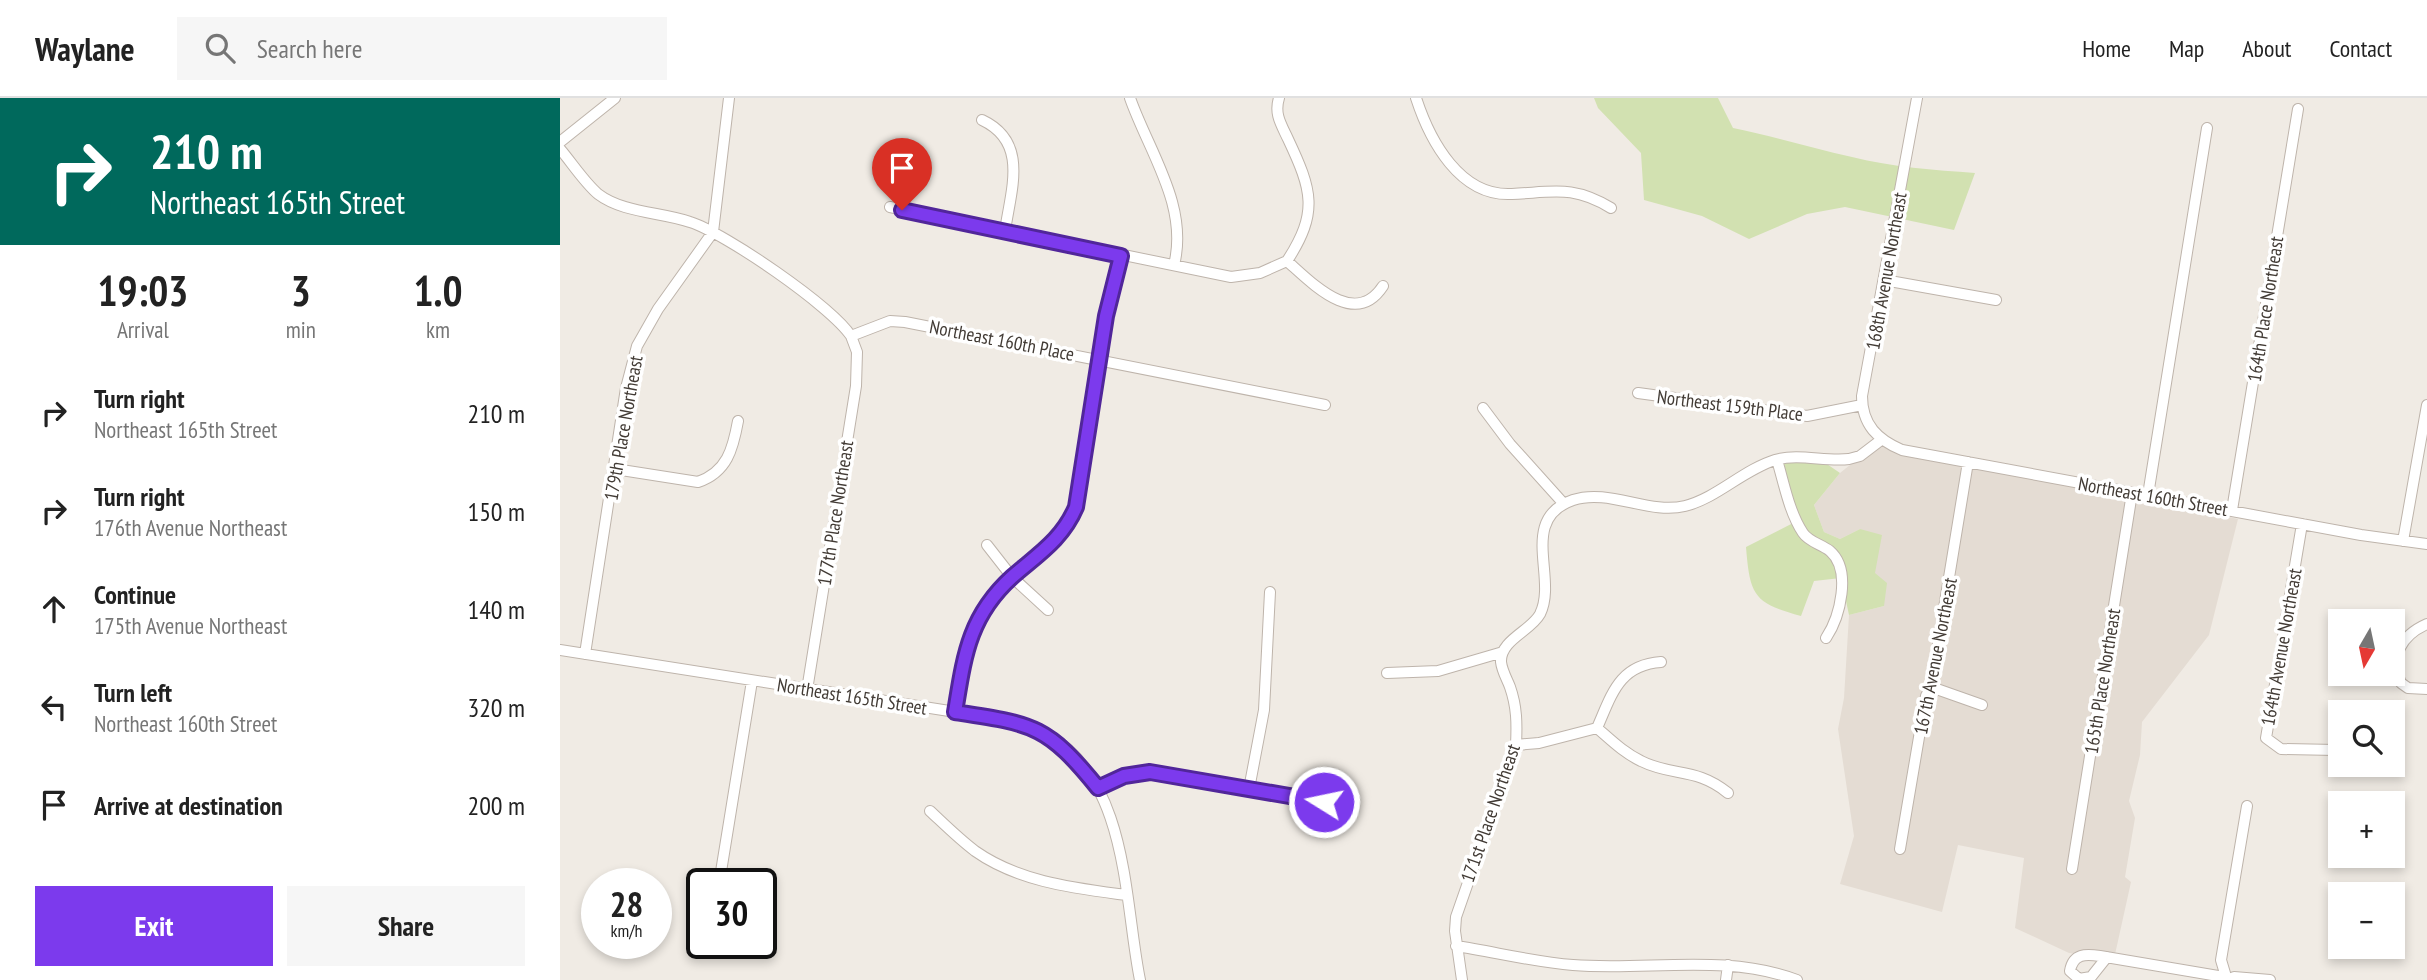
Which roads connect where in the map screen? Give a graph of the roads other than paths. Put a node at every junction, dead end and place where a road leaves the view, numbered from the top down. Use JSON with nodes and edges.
{"nodes":[{"id":1,"x":615,"y":98,"type":"edge"},
{"id":2,"x":729,"y":98,"type":"edge"},
{"id":3,"x":1130,"y":98,"type":"edge"},
{"id":4,"x":1279,"y":98,"type":"edge"},
{"id":5,"x":1416,"y":98,"type":"edge"},
{"id":6,"x":1917,"y":98,"type":"edge"},
{"id":7,"x":2298,"y":108,"type":"dead end"},
{"id":8,"x":982,"y":120,"type":"dead end"},
{"id":9,"x":2207,"y":128,"type":"dead end"},
{"id":10,"x":560,"y":142,"type":"edge"},
{"id":11,"x":560,"y":149,"type":"edge"},
{"id":12,"x":890,"y":207,"type":"dead end"},
{"id":13,"x":1611,"y":208,"type":"dead end"},
{"id":14,"x":1005,"y":231,"type":"junction"},
{"id":15,"x":713,"y":232,"type":"junction"},
{"id":16,"x":1121,"y":256,"type":"junction"},
{"id":17,"x":1287,"y":261,"type":"junction"},
{"id":18,"x":1174,"y":265,"type":"junction"},
{"id":19,"x":1884,"y":280,"type":"junction"},
{"id":20,"x":1383,"y":286,"type":"dead end"},
{"id":21,"x":1996,"y":300,"type":"dead end"},
{"id":22,"x":851,"y":336,"type":"junction"},
{"id":23,"x":1099,"y":358,"type":"junction"},
{"id":24,"x":1638,"y":393,"type":"dead end"},
{"id":25,"x":1325,"y":405,"type":"dead end"},
{"id":26,"x":1862,"y":405,"type":"junction"},
{"id":27,"x":2427,"y":405,"type":"edge"},
{"id":28,"x":1483,"y":408,"type":"dead end"},
{"id":29,"x":738,"y":421,"type":"dead end"},
{"id":30,"x":1881,"y":440,"type":"junction"},
{"id":31,"x":1777,"y":460,"type":"junction"},
{"id":32,"x":1968,"y":462,"type":"junction"},
{"id":33,"x":615,"y":469,"type":"junction"},
{"id":34,"x":2132,"y":493,"type":"junction"},
{"id":35,"x":2148,"y":495,"type":"junction"},
{"id":36,"x":1564,"y":504,"type":"junction"},
{"id":37,"x":2232,"y":510,"type":"junction"},
{"id":38,"x":2302,"y":524,"type":"junction"},
{"id":39,"x":2403,"y":541,"type":"junction"},
{"id":40,"x":2427,"y":544,"type":"edge"},
{"id":41,"x":987,"y":545,"type":"dead end"},
{"id":42,"x":1012,"y":577,"type":"junction"},
{"id":43,"x":1270,"y":592,"type":"dead end"},
{"id":44,"x":1048,"y":610,"type":"dead end"},
{"id":45,"x":2427,"y":624,"type":"edge"},
{"id":46,"x":1826,"y":638,"type":"dead end"},
{"id":47,"x":560,"y":650,"type":"edge"},
{"id":48,"x":1503,"y":652,"type":"junction"},
{"id":49,"x":585,"y":654,"type":"junction"},
{"id":50,"x":1661,"y":662,"type":"dead end"},
{"id":51,"x":1387,"y":673,"type":"dead end"},
{"id":52,"x":752,"y":681,"type":"junction"},
{"id":53,"x":1931,"y":687,"type":"junction"},
{"id":54,"x":2427,"y":689,"type":"edge"},
{"id":55,"x":807,"y":690,"type":"junction"},
{"id":56,"x":1982,"y":705,"type":"dead end"},
{"id":57,"x":955,"y":712,"type":"junction"},
{"id":58,"x":1597,"y":728,"type":"junction"},
{"id":59,"x":1516,"y":745,"type":"junction"},
{"id":60,"x":2328,"y":750,"type":"edge"},
{"id":61,"x":1098,"y":788,"type":"junction"},
{"id":62,"x":1250,"y":789,"type":"junction"},
{"id":63,"x":1728,"y":793,"type":"dead end"},
{"id":64,"x":1324,"y":802,"type":"dead end"},
{"id":65,"x":2247,"y":806,"type":"dead end"},
{"id":66,"x":930,"y":811,"type":"dead end"},
{"id":67,"x":1900,"y":849,"type":"dead end"},
{"id":68,"x":722,"y":868,"type":"edge"},
{"id":69,"x":2072,"y":869,"type":"dead end"},
{"id":70,"x":1126,"y":895,"type":"junction"},
{"id":71,"x":1456,"y":946,"type":"junction"},
{"id":72,"x":2107,"y":957,"type":"dead end"},
{"id":73,"x":1728,"y":965,"type":"junction"},
{"id":74,"x":1140,"y":980,"type":"edge"},
{"id":75,"x":1462,"y":980,"type":"edge"},
{"id":76,"x":1726,"y":980,"type":"edge"},
{"id":77,"x":1797,"y":980,"type":"edge"},
{"id":78,"x":2227,"y":980,"type":"edge"},
{"id":79,"x":2270,"y":980,"type":"edge"}],
"edges":[{"from":1,"to":10,"type":"street"},
{"from":2,"to":15,"type":"street","name":"179th Place Northeast"},
{"from":3,"to":18,"type":"street"},
{"from":4,"to":17,"type":"street"},
{"from":5,"to":13,"type":"street"},
{"from":6,"to":19,"type":"street","name":"168th Avenue Northeast"},
{"from":7,"to":37,"type":"street","name":"164th Place Northeast"},
{"from":8,"to":14,"type":"street"},
{"from":9,"to":35,"type":"street"},
{"from":11,"to":15,"type":"street"},
{"from":12,"to":14,"type":"street"},
{"from":14,"to":16,"type":"street"},
{"from":15,"to":22,"type":"street"},
{"from":15,"to":33,"type":"street","name":"179th Place Northeast"},
{"from":16,"to":18,"type":"street"},
{"from":16,"to":23,"type":"street"},
{"from":17,"to":18,"type":"street"},
{"from":17,"to":20,"type":"street"},
{"from":19,"to":21,"type":"street"},
{"from":19,"to":26,"type":"street","name":"168th Avenue Northeast"},
{"from":22,"to":23,"type":"street","name":"Northeast 160th Place"},
{"from":22,"to":55,"type":"street","name":"177th Place Northeast"},
{"from":23,"to":25,"type":"street","name":"Northeast 160th Place"},
{"from":23,"to":42,"type":"street"},
{"from":24,"to":26,"type":"street","name":"Northeast 159th Place"},
{"from":26,"to":30,"type":"street"},
{"from":27,"to":39,"type":"street"},
{"from":28,"to":36,"type":"street"},
{"from":29,"to":33,"type":"street"},
{"from":30,"to":31,"type":"street"},
{"from":30,"to":32,"type":"street","name":"Northeast 160th Street"},
{"from":31,"to":36,"type":"street"},
{"from":31,"to":46,"type":"street"},
{"from":32,"to":34,"type":"street","name":"Northeast 160th Street"},
{"from":32,"to":53,"type":"street","name":"167th Avenue Northeast"},
{"from":33,"to":49,"type":"street","name":"179th Place Northeast"},
{"from":34,"to":35,"type":"street","name":"Northeast 160th Street"},
{"from":34,"to":69,"type":"street","name":"165th Place Northeast"},
{"from":35,"to":37,"type":"street","name":"Northeast 160th Street"},
{"from":36,"to":48,"type":"street"},
{"from":37,"to":38,"type":"street","name":"Northeast 160th Street"},
{"from":38,"to":39,"type":"street","name":"Northeast 160th Street"},
{"from":38,"to":60,"type":"street","name":"164th Avenue Northeast"},
{"from":39,"to":40,"type":"street","name":"Northeast 160th Street"},
{"from":41,"to":42,"type":"street"},
{"from":42,"to":44,"type":"street"},
{"from":42,"to":57,"type":"street"},
{"from":43,"to":62,"type":"street"},
{"from":45,"to":54,"type":"street"},
{"from":47,"to":49,"type":"street","name":"Northeast 165th Street"},
{"from":48,"to":51,"type":"street"},
{"from":48,"to":59,"type":"street","name":"171st Place Northeast"},
{"from":49,"to":52,"type":"street","name":"Northeast 165th Street"},
{"from":50,"to":58,"type":"street"},
{"from":52,"to":55,"type":"street","name":"Northeast 165th Street"},
{"from":52,"to":68,"type":"street"},
{"from":53,"to":56,"type":"street"},
{"from":53,"to":67,"type":"street","name":"167th Avenue Northeast"},
{"from":55,"to":57,"type":"street","name":"Northeast 165th Street"},
{"from":57,"to":61,"type":"street","name":"Northeast 165th Street"},
{"from":58,"to":59,"type":"street"},
{"from":58,"to":63,"type":"street"},
{"from":59,"to":71,"type":"street","name":"171st Place Northeast"},
{"from":61,"to":62,"type":"street"},
{"from":61,"to":70,"type":"street","name":"Northeast 165th Street"},
{"from":62,"to":64,"type":"street"},
{"from":65,"to":78,"type":"street"},
{"from":66,"to":70,"type":"street"},
{"from":70,"to":74,"type":"street","name":"Northeast 165th Street"},
{"from":71,"to":73,"type":"street"},
{"from":71,"to":75,"type":"street","name":"171st Place Northeast"},
{"from":72,"to":78,"type":"street"},
{"from":73,"to":76,"type":"street"},
{"from":73,"to":77,"type":"street"},
{"from":78,"to":79,"type":"street"}]}
